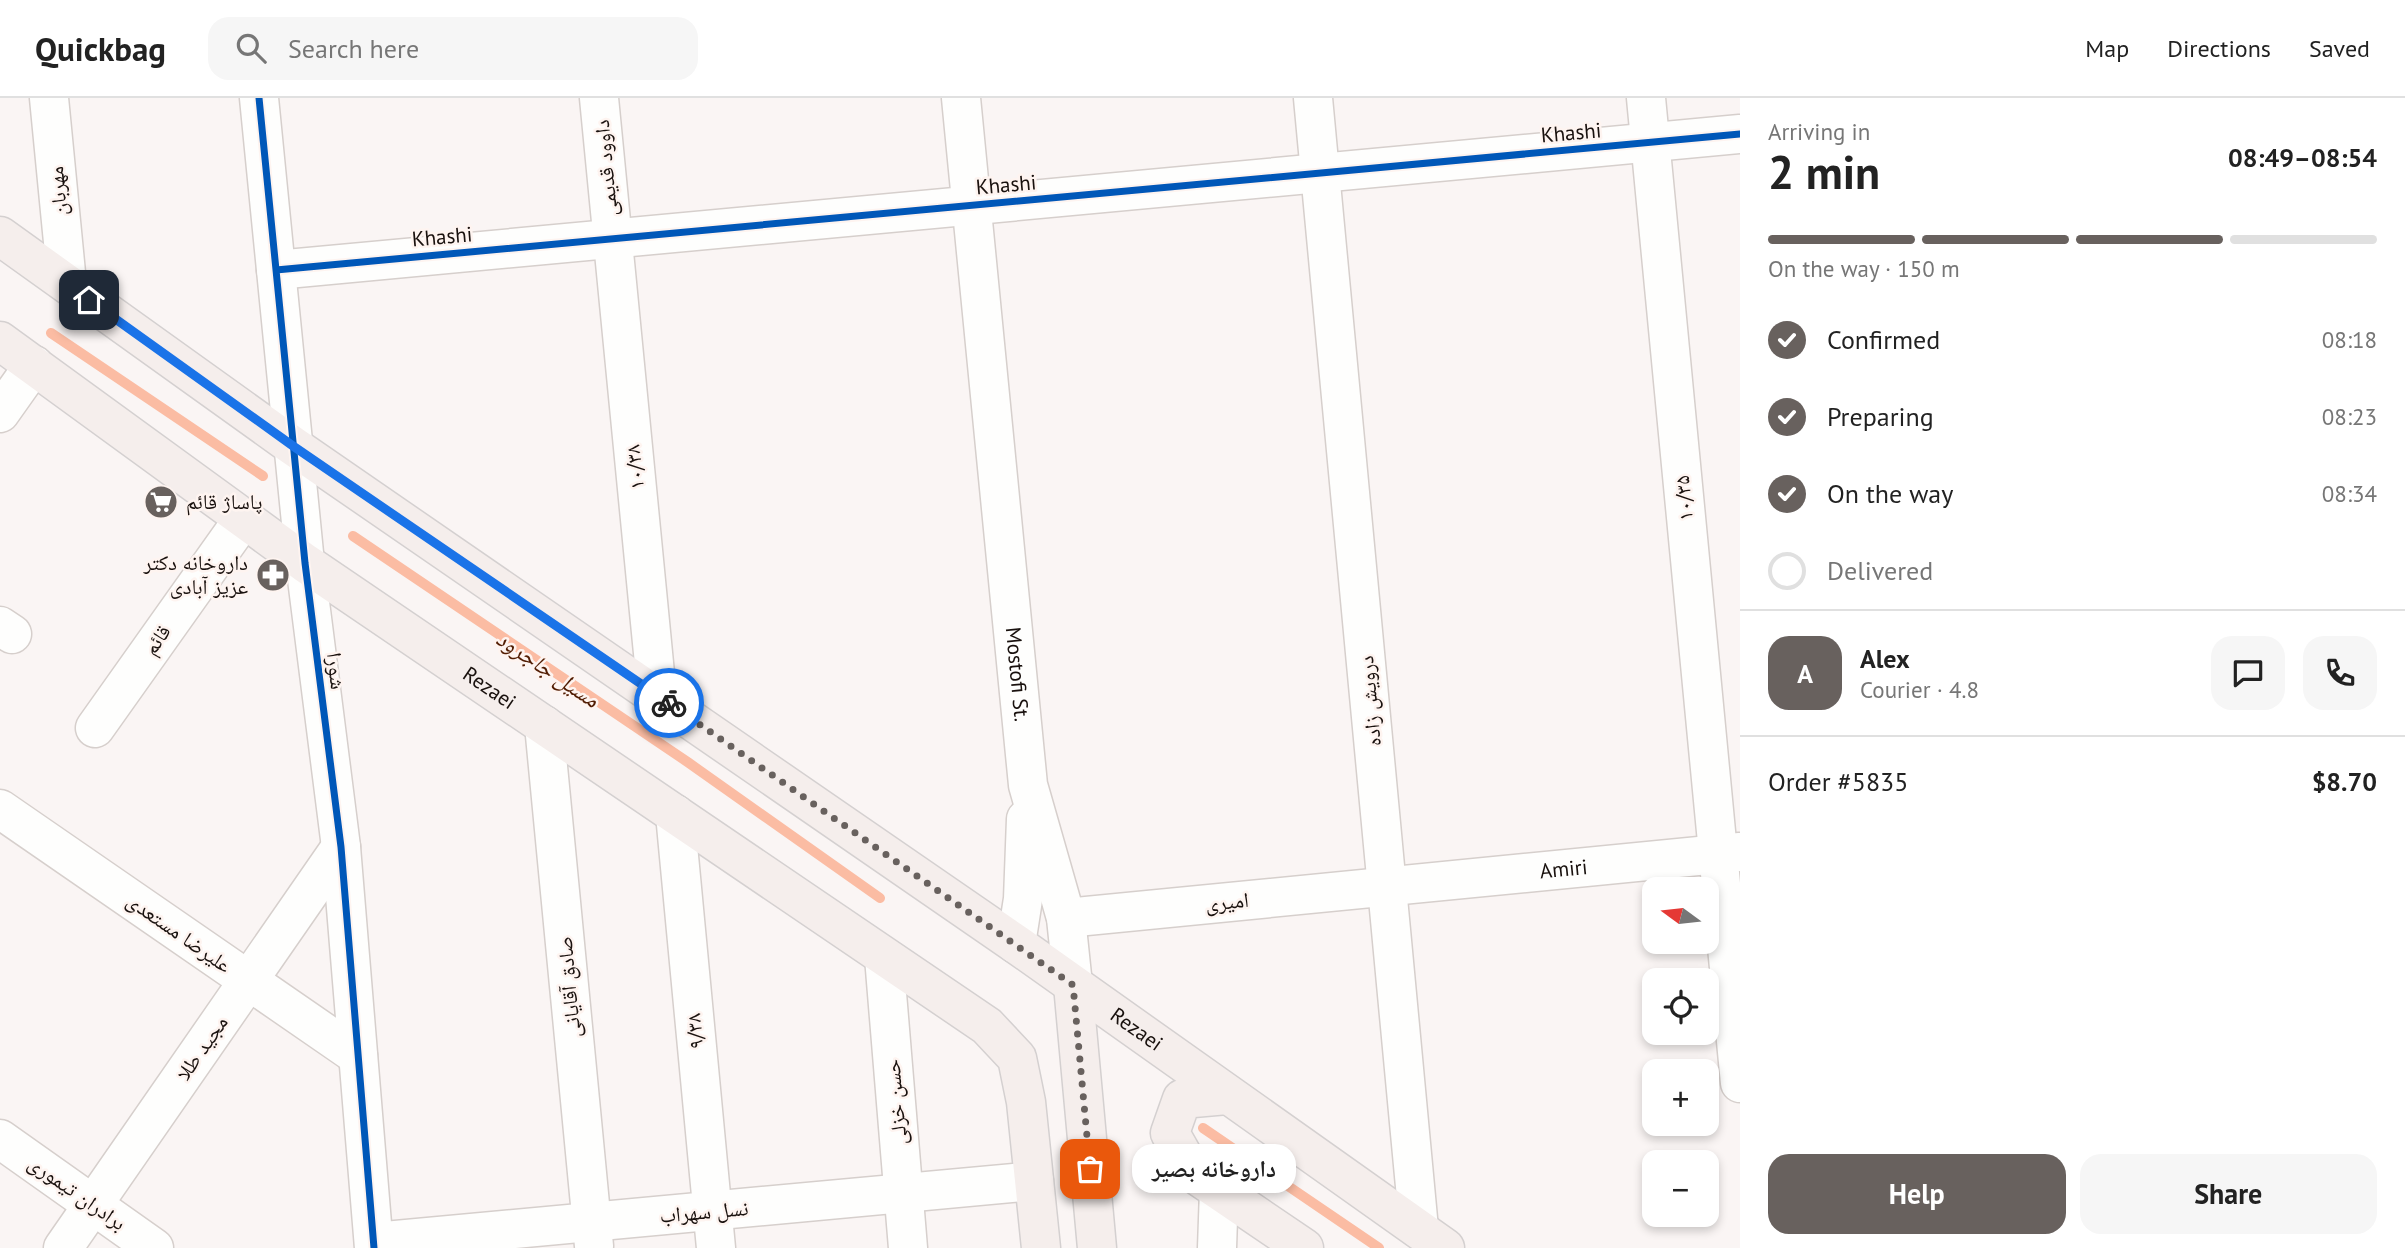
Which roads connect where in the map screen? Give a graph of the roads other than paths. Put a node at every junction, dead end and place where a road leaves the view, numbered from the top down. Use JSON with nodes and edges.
{"nodes":[{"id":1,"x":49,"y":98,"type":"edge"},
{"id":2,"x":259,"y":98,"type":"edge"},
{"id":3,"x":599,"y":98,"type":"edge"},
{"id":4,"x":961,"y":98,"type":"edge"},
{"id":5,"x":1313,"y":98,"type":"edge"},
{"id":6,"x":1646,"y":98,"type":"edge"},
{"id":7,"x":1740,"y":134,"type":"edge"},
{"id":8,"x":1650,"y":143,"type":"junction"},
{"id":9,"x":1321,"y":173,"type":"junction"},
{"id":10,"x":971,"y":206,"type":"junction"},
{"id":11,"x":0,"y":236,"type":"edge"},
{"id":12,"x":612,"y":239,"type":"junction"},
{"id":13,"x":276,"y":270,"type":"junction"},
{"id":14,"x":67,"y":283,"type":"junction"},
{"id":15,"x":0,"y":341,"type":"edge"},
{"id":16,"x":34,"y":365,"type":"junction"},
{"id":17,"x":0,"y":413,"type":"edge"},
{"id":18,"x":293,"y":446,"type":"junction"},
{"id":19,"x":244,"y":518,"type":"junction"},
{"id":20,"x":306,"y":563,"type":"junction"},
{"id":21,"x":657,"y":694,"type":"junction"},
{"id":22,"x":544,"y":725,"type":"junction"},
{"id":23,"x":94,"y":728,"type":"dead end"},
{"id":24,"x":1028,"y":785,"type":"junction"},
{"id":25,"x":0,"y":809,"type":"edge"},
{"id":26,"x":675,"y":814,"type":"junction"},
{"id":27,"x":341,"y":847,"type":"junction"},
{"id":28,"x":1729,"y":853,"type":"edge"},
{"id":29,"x":1387,"y":886,"type":"junction"},
{"id":30,"x":1066,"y":918,"type":"junction"},
{"id":31,"x":1016,"y":944,"type":"junction"},
{"id":32,"x":884,"y":957,"type":"junction"},
{"id":33,"x":248,"y":981,"type":"junction"},
{"id":34,"x":1073,"y":985,"type":"junction"},
{"id":35,"x":358,"y":1056,"type":"junction"},
{"id":36,"x":1740,"y":1083,"type":"edge"},
{"id":37,"x":1227,"y":1095,"type":"junction"},
{"id":38,"x":0,"y":1139,"type":"edge"},
{"id":39,"x":1034,"y":1181,"type":"junction"},
{"id":40,"x":1219,"y":1190,"type":"junction"},
{"id":41,"x":904,"y":1193,"type":"junction"},
{"id":42,"x":93,"y":1204,"type":"junction"},
{"id":43,"x":714,"y":1230,"type":"edge"},
{"id":44,"x":593,"y":1235,"type":"edge"},
{"id":45,"x":1432,"y":1239,"type":"edge"},
{"id":46,"x":374,"y":1245,"type":"edge"},
{"id":47,"x":63,"y":1248,"type":"edge"},
{"id":48,"x":155,"y":1248,"type":"edge"},
{"id":49,"x":908,"y":1248,"type":"edge"},
{"id":50,"x":1041,"y":1248,"type":"edge"},
{"id":51,"x":1097,"y":1248,"type":"edge"},
{"id":52,"x":1217,"y":1248,"type":"edge"},
{"id":53,"x":1304,"y":1248,"type":"edge"}],
"edges":[{"from":1,"to":14,"type":"street","name":"مهربان"},
{"from":2,"to":13,"type":"street","name":"شورا"},
{"from":3,"to":12,"type":"street","name":"داوود قدیمی"},
{"from":4,"to":10,"type":"street","name":"Mostofi St."},
{"from":5,"to":9,"type":"street","name":"درویش زاده"},
{"from":6,"to":8,"type":"street","name":"۱۰/۳۵"},
{"from":7,"to":8,"type":"street","name":"Khashi"},
{"from":8,"to":9,"type":"street","name":"Khashi"},
{"from":8,"to":28,"type":"street","name":"۱۰/۳۵"},
{"from":9,"to":10,"type":"street","name":"Khashi"},
{"from":9,"to":29,"type":"street","name":"درویش زاده"},
{"from":10,"to":12,"type":"street","name":"Khashi"},
{"from":10,"to":24,"type":"street","name":"Mostofi St."},
{"from":11,"to":14,"type":"main road","name":"Rezaei"},
{"from":12,"to":13,"type":"street","name":"Khashi"},
{"from":12,"to":21,"type":"street","name":"۱۰/۳۸"},
{"from":13,"to":18,"type":"street","name":"شورا"},
{"from":14,"to":18,"type":"main road","name":"Rezaei"},
{"from":15,"to":16,"type":"main road","name":"Rezaei"},
{"from":16,"to":17,"type":"street"},
{"from":16,"to":19,"type":"main road","name":"Rezaei"},
{"from":18,"to":20,"type":"street","name":"شورا"},
{"from":18,"to":21,"type":"main road","name":"Rezaei"},
{"from":19,"to":20,"type":"main road","name":"Rezaei"},
{"from":19,"to":23,"type":"street","name":"قائم"},
{"from":20,"to":22,"type":"main road","name":"Rezaei"},
{"from":20,"to":27,"type":"street","name":"شورا"},
{"from":21,"to":31,"type":"main road","name":"Rezaei"},
{"from":22,"to":26,"type":"main road","name":"Rezaei"},
{"from":22,"to":44,"type":"street","name":"صادق آقایانی"},
{"from":24,"to":30,"type":"street","name":"Mostofi St."},
{"from":24,"to":31,"type":"street"},
{"from":25,"to":33,"type":"street","name":"علیرضا مستعدی"},
{"from":26,"to":32,"type":"main road","name":"Rezaei"},
{"from":26,"to":43,"type":"street","name":"۹/۳۸"},
{"from":27,"to":33,"type":"street","name":"مجید طلا"},
{"from":27,"to":35,"type":"street","name":"شورا"},
{"from":28,"to":29,"type":"street","name":"Amiri"},
{"from":28,"to":36,"type":"street","name":"۱۰/۳۵"},
{"from":29,"to":30,"type":"street","name":"امیری"},
{"from":29,"to":45,"type":"street","name":"درویش زاده"},
{"from":30,"to":34,"type":"street","name":"Mostofi St."},
{"from":31,"to":34,"type":"main road","name":"Rezaei"},
{"from":32,"to":39,"type":"main road","name":"Rezaei"},
{"from":32,"to":41,"type":"street","name":"حسن خزلی"},
{"from":33,"to":35,"type":"street","name":"علیرضا مستعدی"},
{"from":33,"to":42,"type":"street","name":"مجید طلا"},
{"from":34,"to":37,"type":"main road","name":"Rezaei"},
{"from":34,"to":51,"type":"main road","name":"Mostofi St."},
{"from":35,"to":46,"type":"street","name":"شورا"},
{"from":37,"to":40,"type":"main road"},
{"from":37,"to":45,"type":"main road","name":"Rezaei"},
{"from":38,"to":42,"type":"street","name":"برادران تیموری"},
{"from":39,"to":41,"type":"street","name":"نسل سهراب"},
{"from":39,"to":50,"type":"main road"},
{"from":40,"to":52,"type":"street"},
{"from":40,"to":53,"type":"main road"},
{"from":41,"to":43,"type":"street","name":"نسل سهراب"},
{"from":41,"to":49,"type":"street","name":"حسن خزلی"},
{"from":42,"to":47,"type":"street","name":"مجید طلا"},
{"from":42,"to":48,"type":"street","name":"برادران تیموری"},
{"from":43,"to":44,"type":"street","name":"نسل سهراب"},
{"from":44,"to":46,"type":"street","name":"نسل سهراب"}]}
